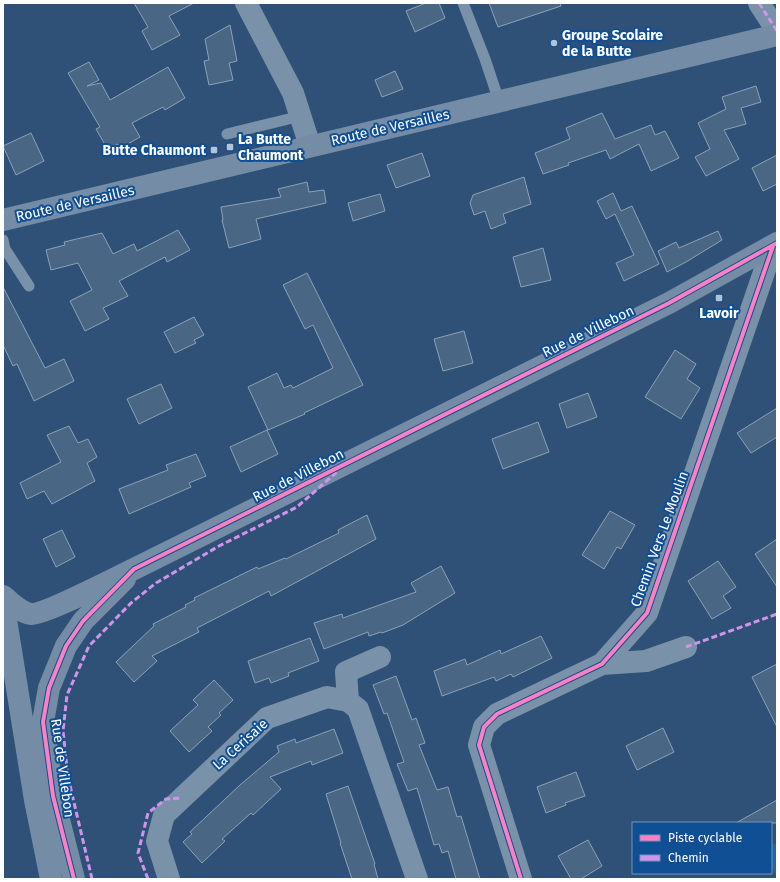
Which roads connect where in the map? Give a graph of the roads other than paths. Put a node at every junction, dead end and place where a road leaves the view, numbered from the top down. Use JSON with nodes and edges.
{"nodes":[{"id":1,"x":246,"y":3,"type":"edge"},
{"id":2,"x":463,"y":3,"type":"edge"},
{"id":3,"x":759,"y":3,"type":"edge"},
{"id":4,"x":777,"y":31,"type":"edge"},
{"id":5,"x":777,"y":35,"type":"edge"},
{"id":6,"x":499,"y":101,"type":"junction"},
{"id":7,"x":301,"y":116,"type":"junction"},
{"id":8,"x":227,"y":134,"type":"dead end"},
{"id":9,"x":310,"y":146,"type":"junction"},
{"id":10,"x":3,"y":220,"type":"edge"},
{"id":11,"x":3,"y":240,"type":"edge"},
{"id":12,"x":775,"y":244,"type":"edge"},
{"id":13,"x":29,"y":286,"type":"dead end"},
{"id":14,"x":134,"y":569,"type":"junction"},
{"id":15,"x":3,"y":596,"type":"edge"},
{"id":16,"x":3,"y":601,"type":"edge"},
{"id":17,"x":686,"y":647,"type":"dead end"},
{"id":18,"x":380,"y":657,"type":"dead end"},
{"id":19,"x":602,"y":664,"type":"junction"},
{"id":20,"x":348,"y":701,"type":"junction"},
{"id":21,"x":51,"y":879,"type":"edge"},
{"id":22,"x":74,"y":879,"type":"edge"},
{"id":23,"x":169,"y":879,"type":"edge"},
{"id":24,"x":417,"y":879,"type":"edge"},
{"id":25,"x":521,"y":879,"type":"edge"}],
"edges":[{"from":1,"to":7,"type":"street"},
{"from":2,"to":6,"type":"lane"},
{"from":3,"to":4,"type":"street"},
{"from":5,"to":6,"type":"main road","name":"Route de Versailles"},
{"from":6,"to":9,"type":"main road","name":"Route de Versailles"},
{"from":7,"to":8,"type":"lane"},
{"from":7,"to":9,"type":"street"},
{"from":9,"to":10,"type":"main road","name":"Route de Versailles"},
{"from":11,"to":13,"type":"lane"},
{"from":12,"to":14,"type":"main road","name":"Rue de Villebon"},
{"from":12,"to":19,"type":"street","name":"Chemin Vers Le Moulin"},
{"from":14,"to":15,"type":"main road","name":"Rue de Villebon"},
{"from":14,"to":22,"type":"main road","name":"Rue de Villebon"},
{"from":16,"to":21,"type":"main road"},
{"from":17,"to":19,"type":"street"},
{"from":18,"to":20,"type":"street"},
{"from":19,"to":25,"type":"street","name":"Chemin Vers Le Moulin"},
{"from":20,"to":23,"type":"street","name":"La Cerisaie"},
{"from":20,"to":24,"type":"street"}]}
